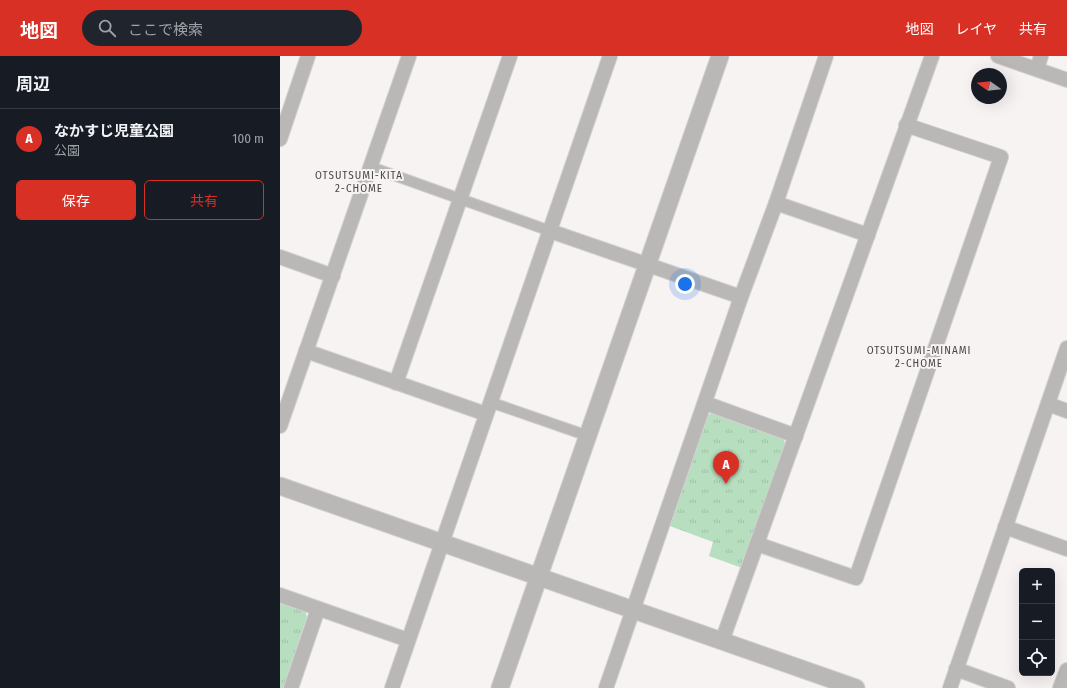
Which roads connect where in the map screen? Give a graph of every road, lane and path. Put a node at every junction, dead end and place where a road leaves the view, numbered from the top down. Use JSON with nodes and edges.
{"nodes":[{"id":1,"x":308,"y":56,"type":"edge"},
{"id":2,"x":510,"y":56,"type":"edge"},
{"id":3,"x":610,"y":56,"type":"edge"},
{"id":4,"x":720,"y":56,"type":"edge"},
{"id":5,"x":826,"y":56,"type":"edge"},
{"id":6,"x":932,"y":56,"type":"edge"},
{"id":7,"x":998,"y":56,"type":"edge"},
{"id":8,"x":1041,"y":56,"type":"edge"},
{"id":9,"x":405,"y":57,"type":"edge"},
{"id":10,"x":1037,"y":69,"type":"junction"},
{"id":11,"x":1067,"y":80,"type":"edge"},
{"id":12,"x":906,"y":125,"type":"junction"},
{"id":13,"x":280,"y":139,"type":"edge"},
{"id":14,"x":371,"y":167,"type":"junction"},
{"id":15,"x":460,"y":199,"type":"junction"},
{"id":16,"x":776,"y":203,"type":"junction"},
{"id":17,"x":550,"y":231,"type":"junction"},
{"id":18,"x":868,"y":235,"type":"junction"},
{"id":19,"x":280,"y":257,"type":"edge"},
{"id":20,"x":648,"y":265,"type":"junction"},
{"id":21,"x":333,"y":276,"type":"junction"},
{"id":22,"x":741,"y":297,"type":"junction"},
{"id":23,"x":1067,"y":348,"type":"edge"},
{"id":24,"x":306,"y":351,"type":"junction"},
{"id":25,"x":396,"y":383,"type":"junction"},
{"id":26,"x":705,"y":403,"type":"junction"},
{"id":27,"x":1048,"y":404,"type":"junction"},
{"id":28,"x":488,"y":408,"type":"junction"},
{"id":29,"x":1067,"y":411,"type":"edge"},
{"id":30,"x":280,"y":426,"type":"edge"},
{"id":31,"x":588,"y":436,"type":"junction"},
{"id":32,"x":796,"y":436,"type":"junction"},
{"id":33,"x":280,"y":486,"type":"edge"},
{"id":34,"x":1005,"y":527,"type":"junction"},
{"id":35,"x":442,"y":543,"type":"junction"},
{"id":36,"x":757,"y":544,"type":"junction"},
{"id":37,"x":1067,"y":549,"type":"edge"},
{"id":38,"x":539,"y":577,"type":"junction"},
{"id":39,"x":280,"y":595,"type":"edge"},
{"id":40,"x":318,"y":609,"type":"junction"},
{"id":41,"x":633,"y":610,"type":"junction"},
{"id":42,"x":408,"y":640,"type":"junction"},
{"id":43,"x":722,"y":641,"type":"junction"},
{"id":44,"x":956,"y":669,"type":"junction"},
{"id":45,"x":1067,"y":670,"type":"edge"},
{"id":46,"x":291,"y":688,"type":"edge"},
{"id":47,"x":392,"y":688,"type":"edge"},
{"id":48,"x":500,"y":688,"type":"edge"},
{"id":49,"x":606,"y":688,"type":"edge"},
{"id":50,"x":856,"y":688,"type":"edge"},
{"id":51,"x":950,"y":688,"type":"edge"},
{"id":52,"x":1008,"y":688,"type":"edge"},
{"id":53,"x":1060,"y":688,"type":"edge"}],
"edges":[{"from":1,"to":13,"type":"street"},
{"from":2,"to":15,"type":"street"},
{"from":3,"to":17,"type":"street"},
{"from":4,"to":20,"type":"street"},
{"from":5,"to":16,"type":"street"},
{"from":6,"to":12,"type":"street"},
{"from":7,"to":10,"type":"street"},
{"from":8,"to":10,"type":"street"},
{"from":9,"to":14,"type":"street"},
{"from":10,"to":11,"type":"street"},
{"from":12,"to":18,"type":"street"},
{"from":12,"to":36,"type":"street"},
{"from":14,"to":15,"type":"street"},
{"from":14,"to":21,"type":"street"},
{"from":15,"to":17,"type":"street"},
{"from":15,"to":25,"type":"street"},
{"from":16,"to":18,"type":"street"},
{"from":16,"to":22,"type":"street"},
{"from":17,"to":20,"type":"street"},
{"from":17,"to":28,"type":"street"},
{"from":18,"to":32,"type":"street"},
{"from":19,"to":21,"type":"street"},
{"from":20,"to":22,"type":"street"},
{"from":20,"to":31,"type":"street"},
{"from":21,"to":24,"type":"street"},
{"from":22,"to":26,"type":"street"},
{"from":23,"to":27,"type":"street"},
{"from":24,"to":25,"type":"street"},
{"from":24,"to":30,"type":"street"},
{"from":25,"to":28,"type":"street"},
{"from":26,"to":32,"type":"street"},
{"from":26,"to":41,"type":"street"},
{"from":27,"to":29,"type":"street"},
{"from":27,"to":34,"type":"street"},
{"from":28,"to":31,"type":"street"},
{"from":28,"to":35,"type":"street"},
{"from":31,"to":38,"type":"street"},
{"from":32,"to":36,"type":"street"},
{"from":33,"to":35,"type":"street"},
{"from":34,"to":37,"type":"street"},
{"from":34,"to":44,"type":"street"},
{"from":35,"to":38,"type":"street"},
{"from":35,"to":42,"type":"street"},
{"from":36,"to":43,"type":"street"},
{"from":38,"to":41,"type":"street"},
{"from":38,"to":48,"type":"street"},
{"from":39,"to":40,"type":"street"},
{"from":40,"to":42,"type":"street"},
{"from":40,"to":46,"type":"street"},
{"from":41,"to":43,"type":"street"},
{"from":41,"to":49,"type":"street"},
{"from":42,"to":47,"type":"street"},
{"from":43,"to":50,"type":"street"},
{"from":44,"to":51,"type":"street"},
{"from":44,"to":52,"type":"street"},
{"from":45,"to":53,"type":"street"}]}
